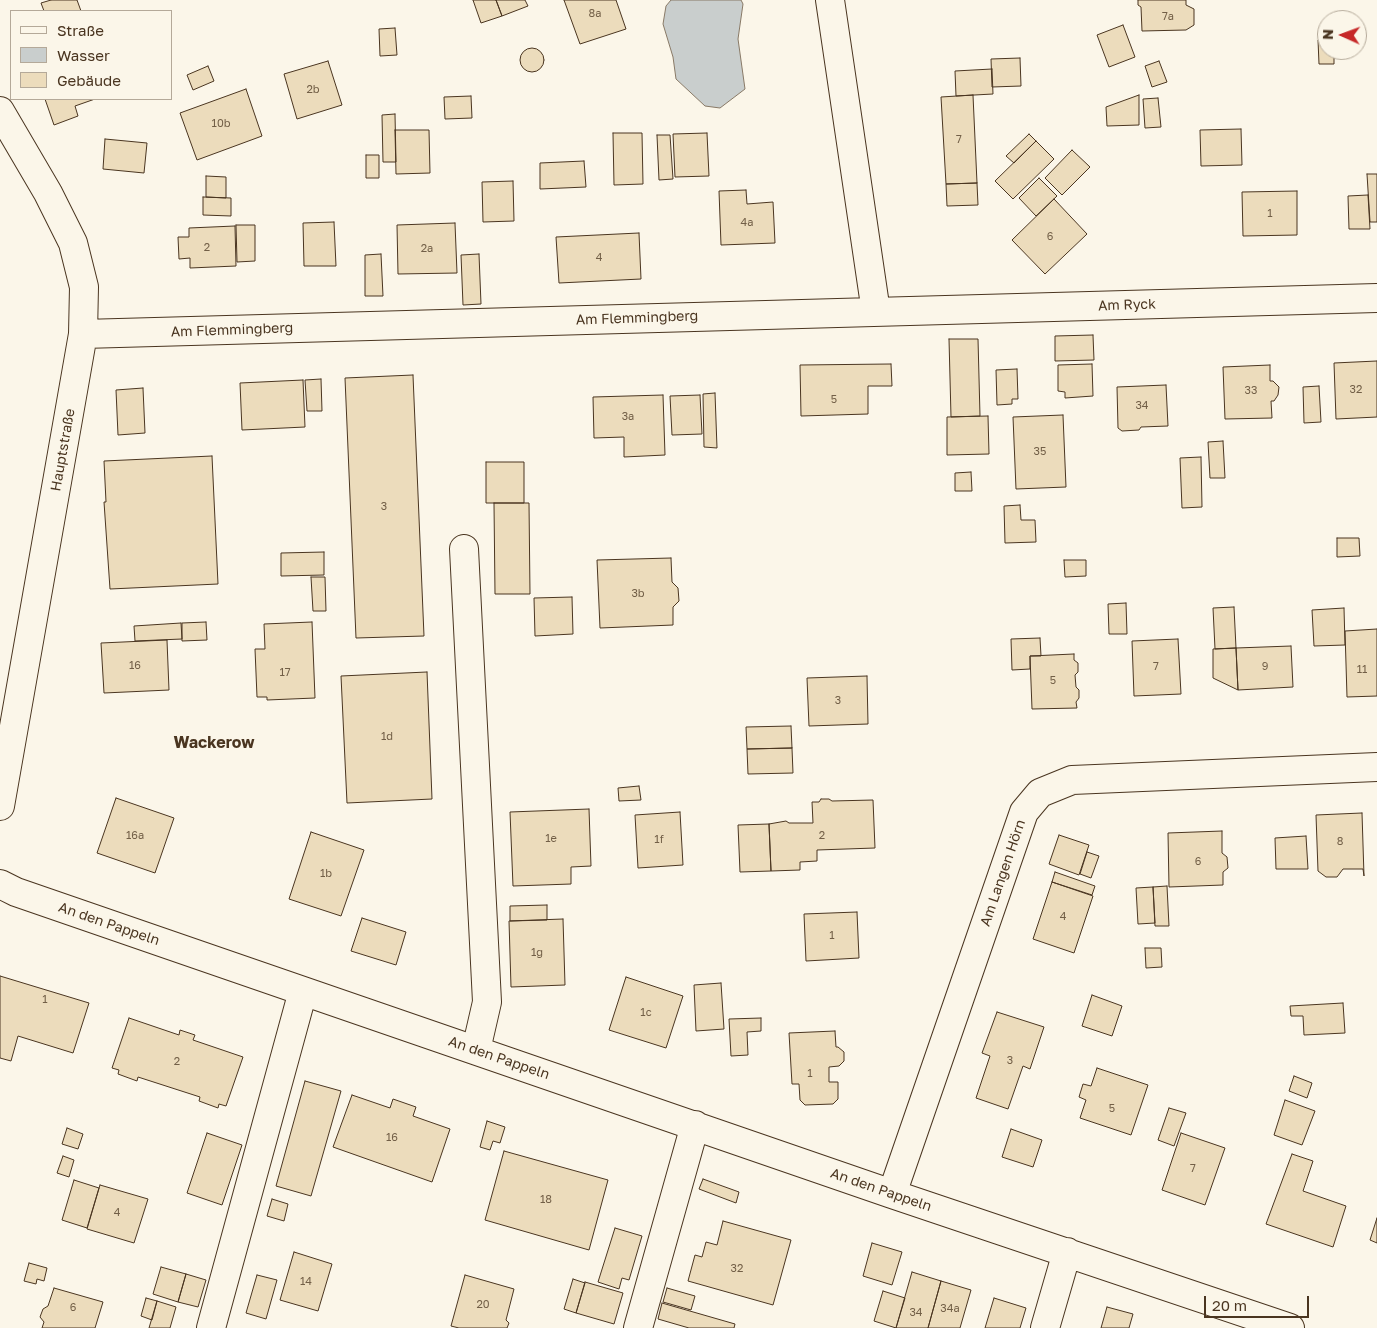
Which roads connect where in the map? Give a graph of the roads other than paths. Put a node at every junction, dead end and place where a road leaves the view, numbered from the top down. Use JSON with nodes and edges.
{"nodes":[{"id":1,"x":830,"y":0,"type":"edge"},
{"id":2,"x":0,"y":111,"type":"edge"},
{"id":3,"x":1377,"y":298,"type":"edge"},
{"id":4,"x":876,"y":312,"type":"junction"},
{"id":5,"x":83,"y":334,"type":"junction"},
{"id":6,"x":464,"y":549,"type":"dead end"},
{"id":7,"x":1377,"y":767,"type":"edge"},
{"id":8,"x":0,"y":806,"type":"edge"},
{"id":9,"x":0,"y":884,"type":"edge"},
{"id":10,"x":303,"y":991,"type":"junction"},
{"id":11,"x":476,"y":1050,"type":"junction"},
{"id":12,"x":695,"y":1125,"type":"junction"},
{"id":13,"x":892,"y":1194,"type":"junction"},
{"id":14,"x":1068,"y":1252,"type":"junction"},
{"id":15,"x":211,"y":1328,"type":"edge"},
{"id":16,"x":638,"y":1328,"type":"edge"},
{"id":17,"x":1045,"y":1328,"type":"edge"},
{"id":18,"x":1290,"y":1328,"type":"edge"}],
"edges":[{"from":1,"to":4,"type":"street"},
{"from":2,"to":5,"type":"street","name":"Hauptstraße"},
{"from":3,"to":4,"type":"street","name":"Am Ryck"},
{"from":4,"to":5,"type":"street","name":"Am Flemmingberg"},
{"from":5,"to":8,"type":"street","name":"Hauptstraße"},
{"from":6,"to":11,"type":"street"},
{"from":7,"to":13,"type":"street","name":"Am Langen Hörn"},
{"from":9,"to":10,"type":"street","name":"An den Pappeln"},
{"from":10,"to":11,"type":"street","name":"An den Pappeln"},
{"from":10,"to":15,"type":"street"},
{"from":11,"to":12,"type":"street","name":"An den Pappeln"},
{"from":12,"to":13,"type":"street","name":"An den Pappeln"},
{"from":12,"to":16,"type":"street"},
{"from":13,"to":14,"type":"street","name":"An den Pappeln"},
{"from":14,"to":17,"type":"street"},
{"from":14,"to":18,"type":"street","name":"An den Pappeln"}]}
